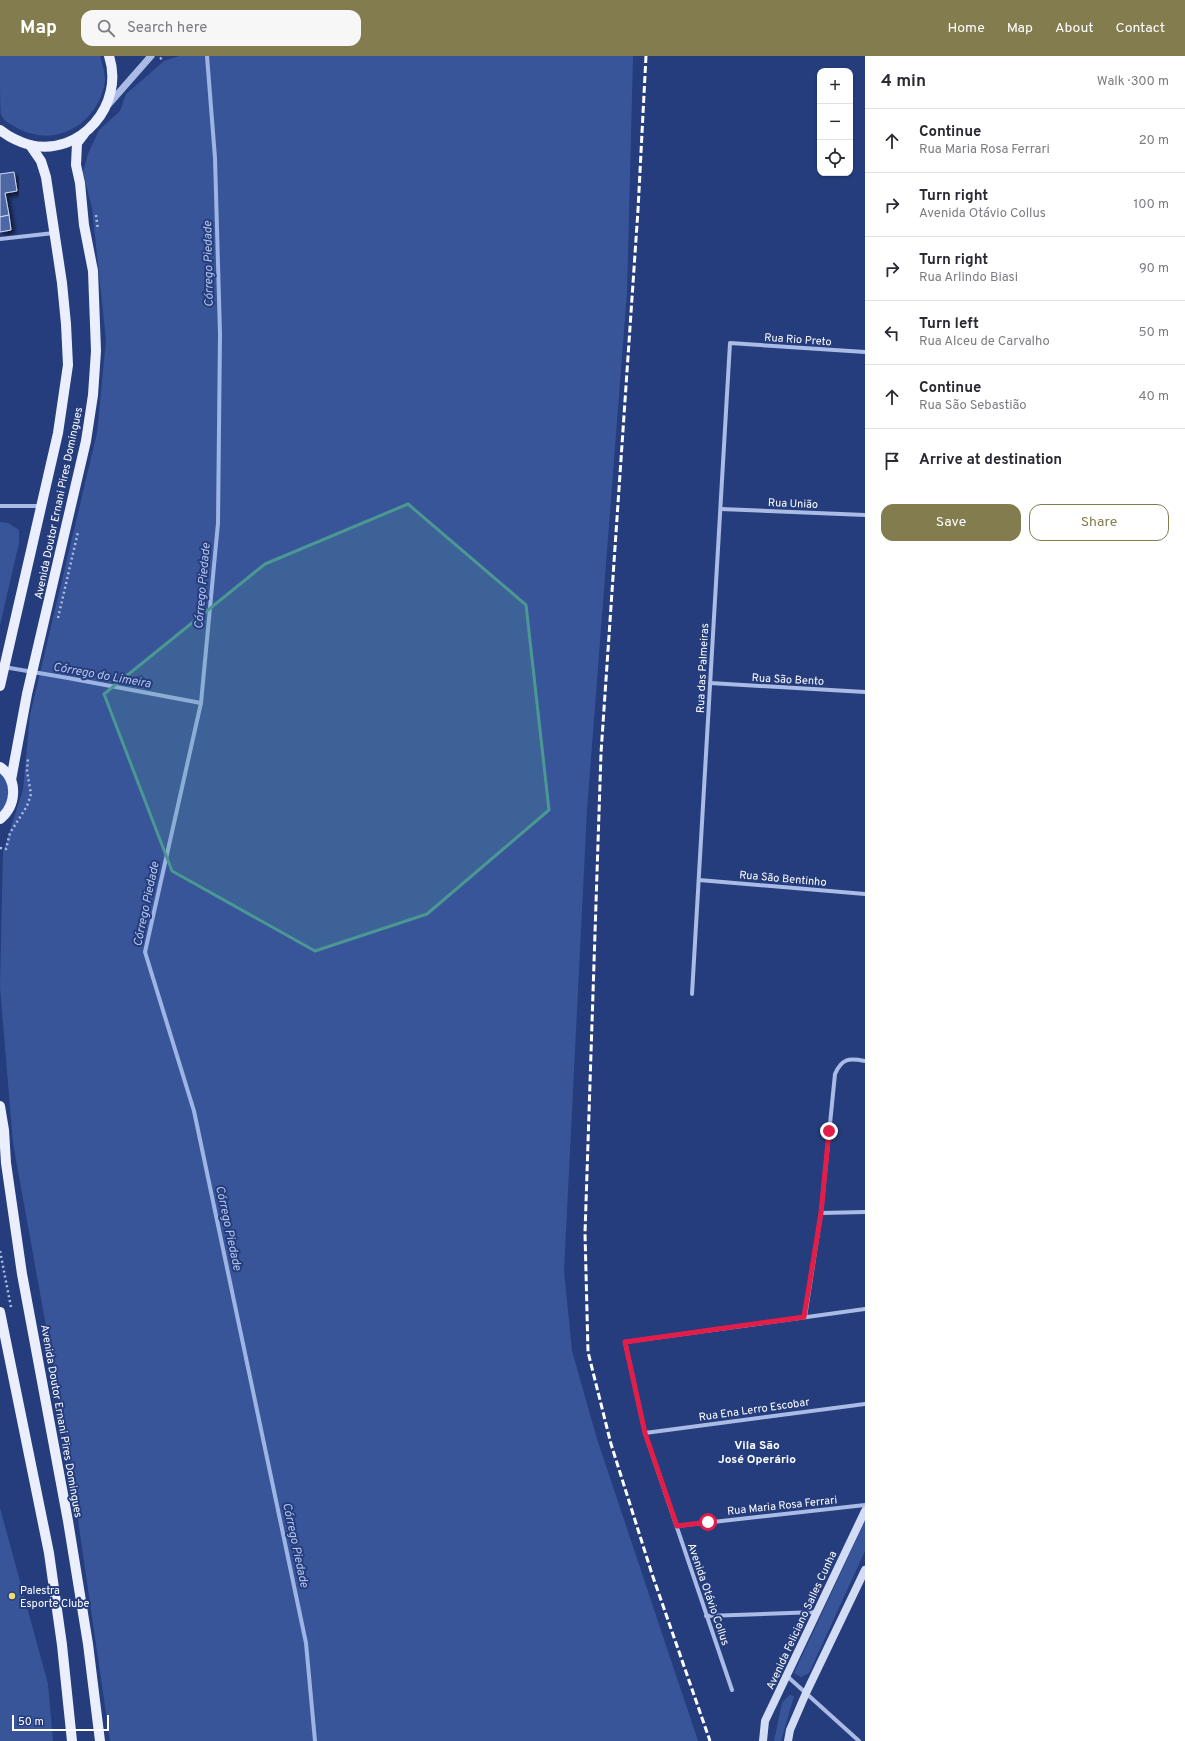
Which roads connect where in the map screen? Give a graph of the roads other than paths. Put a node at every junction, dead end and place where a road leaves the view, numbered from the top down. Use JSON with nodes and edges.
{"nodes":[{"id":1,"x":109,"y":56,"type":"edge"},
{"id":2,"x":151,"y":56,"type":"edge"},
{"id":3,"x":108,"y":105,"type":"junction"},
{"id":4,"x":0,"y":130,"type":"edge"},
{"id":5,"x":84,"y":134,"type":"junction"},
{"id":6,"x":30,"y":145,"type":"junction"},
{"id":7,"x":54,"y":233,"type":"junction"},
{"id":8,"x":0,"y":239,"type":"edge"},
{"id":9,"x":730,"y":344,"type":"joint"},
{"id":10,"x":865,"y":352,"type":"edge"},
{"id":11,"x":0,"y":506,"type":"edge"},
{"id":12,"x":41,"y":506,"type":"junction"},
{"id":13,"x":721,"y":510,"type":"junction"},
{"id":14,"x":865,"y":515,"type":"edge"},
{"id":15,"x":710,"y":683,"type":"junction"},
{"id":16,"x":0,"y":686,"type":"edge"},
{"id":17,"x":865,"y":692,"type":"edge"},
{"id":18,"x":0,"y":767,"type":"edge"},
{"id":19,"x":11,"y":780,"type":"junction"},
{"id":20,"x":3,"y":817,"type":"edge"},
{"id":21,"x":0,"y":827,"type":"edge"},
{"id":22,"x":699,"y":880,"type":"junction"},
{"id":23,"x":865,"y":894,"type":"edge"},
{"id":24,"x":692,"y":994,"type":"dead end"},
{"id":25,"x":865,"y":1061,"type":"edge"},
{"id":26,"x":0,"y":1106,"type":"edge"},
{"id":27,"x":865,"y":1212,"type":"edge"},
{"id":28,"x":821,"y":1213,"type":"junction"},
{"id":29,"x":865,"y":1308,"type":"edge"},
{"id":30,"x":0,"y":1312,"type":"edge"},
{"id":31,"x":804,"y":1317,"type":"junction"},
{"id":32,"x":865,"y":1404,"type":"edge"},
{"id":33,"x":645,"y":1433,"type":"junction"},
{"id":34,"x":865,"y":1505,"type":"edge"},
{"id":35,"x":865,"y":1511,"type":"edge"},
{"id":36,"x":677,"y":1526,"type":"junction"},
{"id":37,"x":865,"y":1570,"type":"edge"},
{"id":38,"x":818,"y":1612,"type":"junction"},
{"id":39,"x":706,"y":1616,"type":"junction"},
{"id":40,"x":787,"y":1676,"type":"junction"},
{"id":41,"x":732,"y":1690,"type":"dead end"},
{"id":42,"x":806,"y":1693,"type":"junction"},
{"id":43,"x":72,"y":1741,"type":"edge"},
{"id":44,"x":100,"y":1741,"type":"edge"},
{"id":45,"x":763,"y":1741,"type":"edge"},
{"id":46,"x":788,"y":1741,"type":"edge"},
{"id":47,"x":859,"y":1741,"type":"edge"}],
"edges":[{"from":1,"to":3,"type":"main road"},
{"from":2,"to":3,"type":"street"},
{"from":3,"to":5,"type":"main road"},
{"from":4,"to":6,"type":"main road"},
{"from":5,"to":6,"type":"main road"},
{"from":5,"to":19,"type":"main road","name":"Avenida Doutor Ernani Pires Domingues"},
{"from":6,"to":7,"type":"main road","name":"Avenida Doutor Ernani Pires Domingues"},
{"from":7,"to":8,"type":"street"},
{"from":7,"to":12,"type":"main road","name":"Avenida Doutor Ernani Pires Domingues"},
{"from":9,"to":10,"type":"street","name":"Rua Rio Preto"},
{"from":9,"to":13,"type":"street","name":"Rua das Palmeiras"},
{"from":11,"to":12,"type":"street"},
{"from":12,"to":16,"type":"main road","name":"Avenida Doutor Ernani Pires Domingues"},
{"from":13,"to":14,"type":"street","name":"Rua União"},
{"from":13,"to":15,"type":"street","name":"Rua das Palmeiras"},
{"from":15,"to":17,"type":"street","name":"Rua São Bento"},
{"from":15,"to":22,"type":"street","name":"Rua das Palmeiras"},
{"from":18,"to":19,"type":"main road"},
{"from":19,"to":20,"type":"main road","name":"Avenida Doutor Ernani Pires Domingues"},
{"from":20,"to":21,"type":"main road"},
{"from":22,"to":23,"type":"street","name":"Rua São Bentinho"},
{"from":22,"to":24,"type":"street","name":"Rua das Palmeiras"},
{"from":25,"to":28,"type":"street"},
{"from":26,"to":44,"type":"main road","name":"Avenida Doutor Ernani Pires Domingues"},
{"from":27,"to":28,"type":"street"},
{"from":28,"to":31,"type":"street"},
{"from":29,"to":31,"type":"street"},
{"from":30,"to":43,"type":"main road"},
{"from":31,"to":33,"type":"street","name":"Avenida Otávio Collus"},
{"from":32,"to":33,"type":"street","name":"Rua Ena Lerro Escobar"},
{"from":33,"to":36,"type":"street","name":"Avenida Otávio Collus"},
{"from":34,"to":36,"type":"street","name":"Rua Maria Rosa Ferrari"},
{"from":35,"to":38,"type":"main road","name":"Avenida Feliciano Salles Cunha"},
{"from":36,"to":39,"type":"street","name":"Avenida Otávio Collus"},
{"from":37,"to":42,"type":"main road"},
{"from":38,"to":39,"type":"street"},
{"from":38,"to":40,"type":"main road","name":"Avenida Feliciano Salles Cunha"},
{"from":39,"to":41,"type":"street","name":"Avenida Otávio Collus"},
{"from":40,"to":42,"type":"street"},
{"from":40,"to":45,"type":"main road","name":"Avenida Feliciano Salles Cunha"},
{"from":42,"to":46,"type":"main road"},
{"from":42,"to":47,"type":"street"}]}
